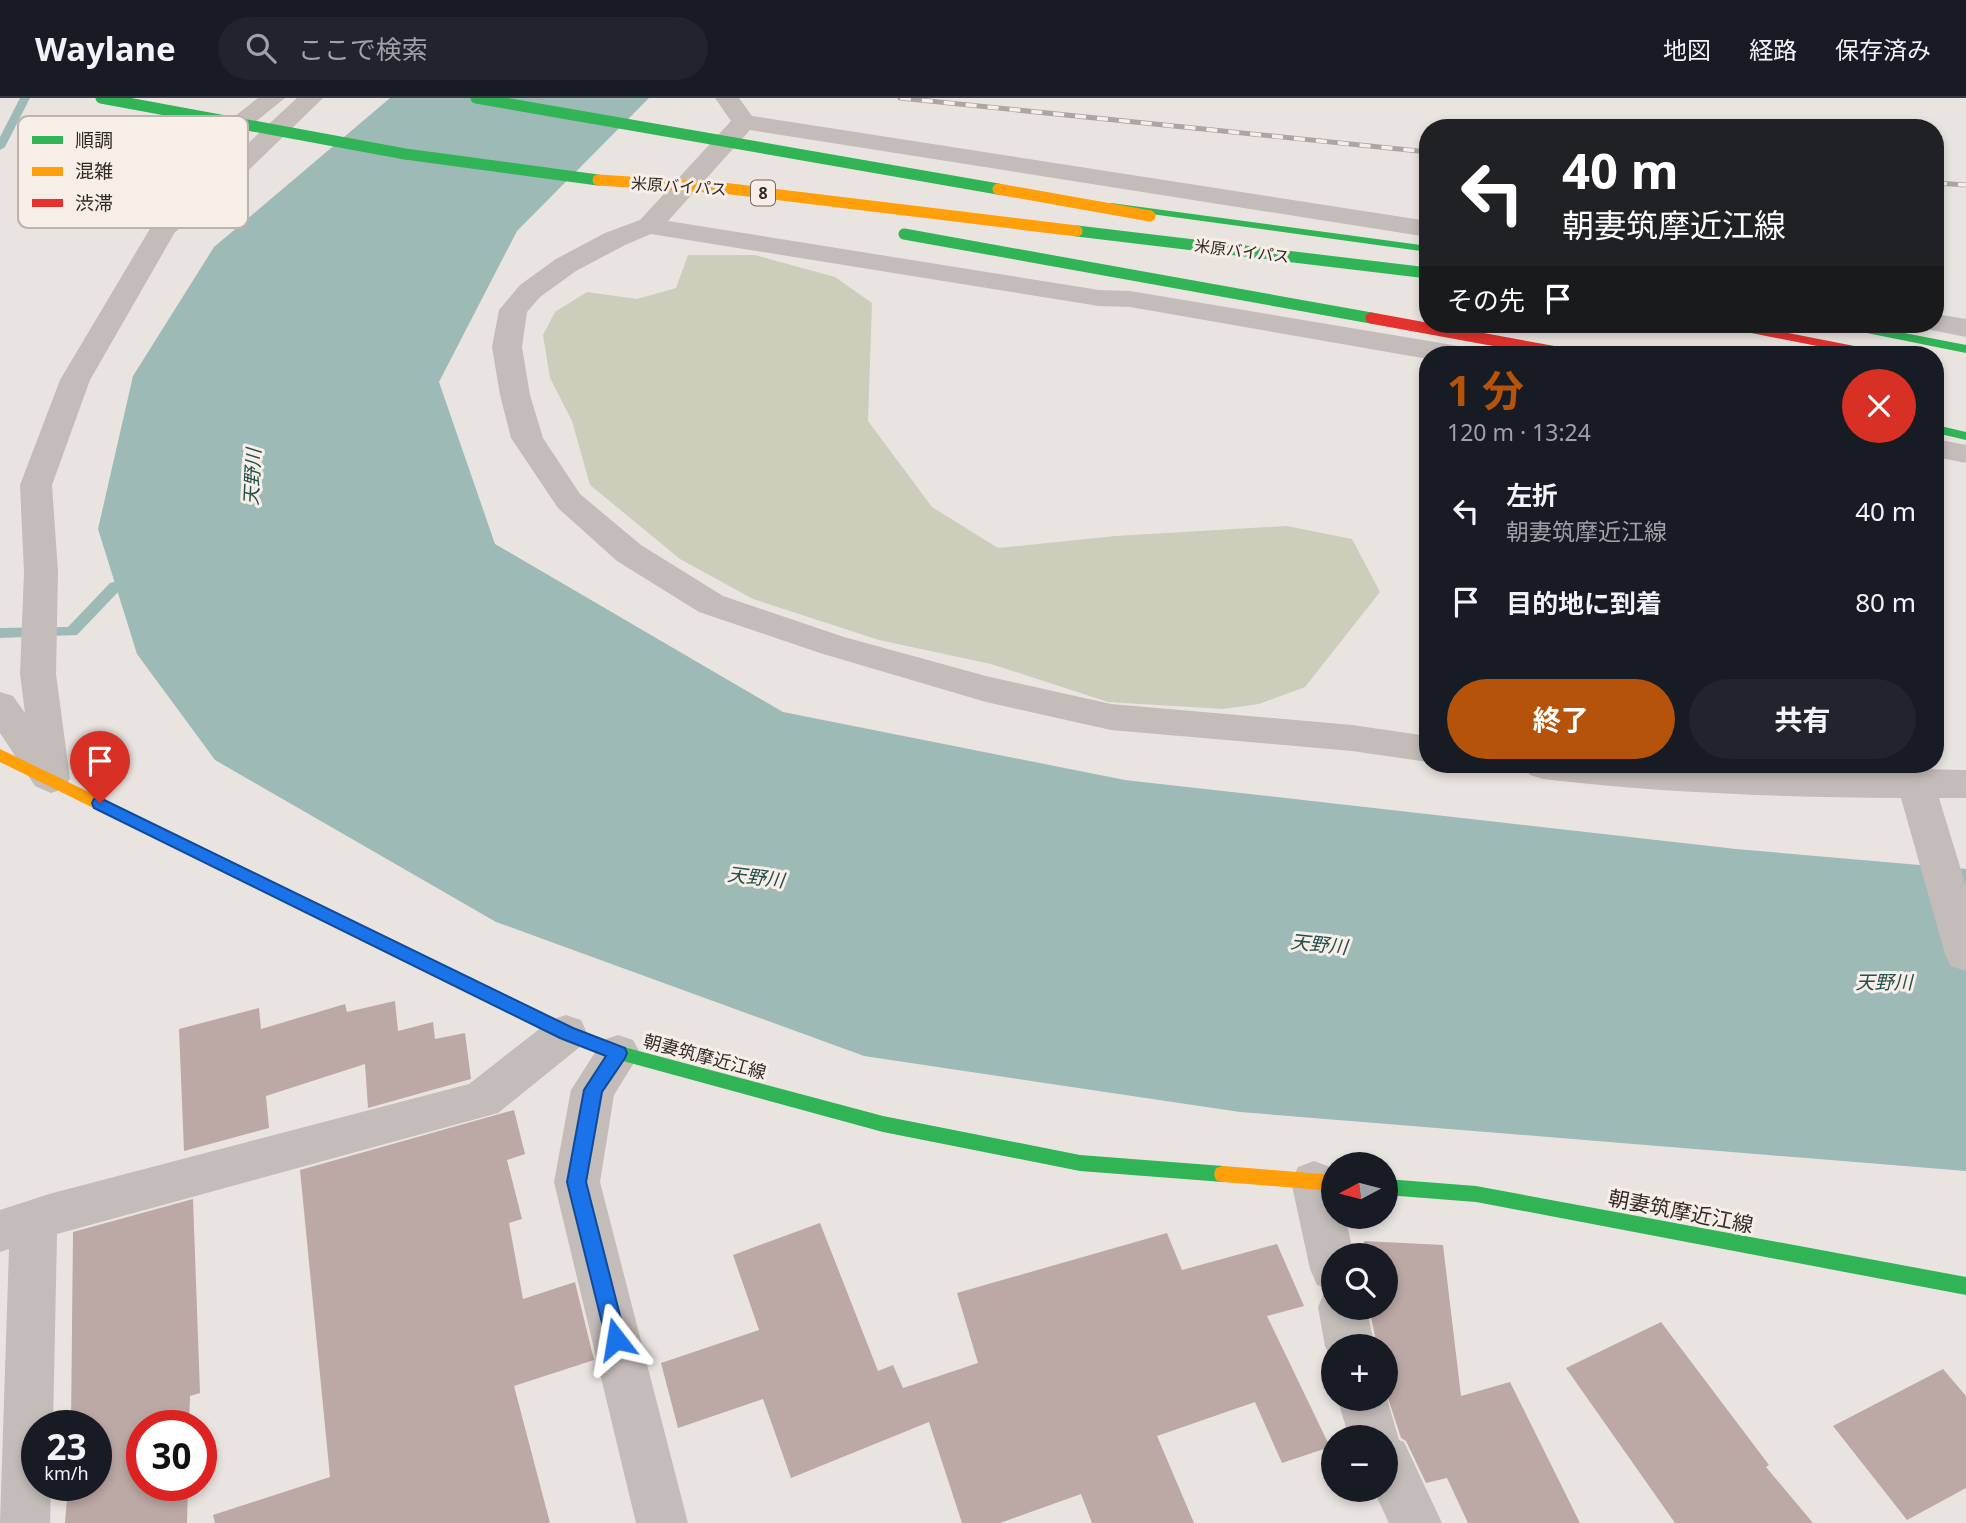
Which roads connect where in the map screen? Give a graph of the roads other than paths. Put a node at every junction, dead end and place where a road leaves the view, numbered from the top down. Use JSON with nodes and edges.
{"nodes":[{"id":1,"x":100,"y":98,"type":"edge"},
{"id":2,"x":273,"y":98,"type":"edge"},
{"id":3,"x":311,"y":98,"type":"edge"},
{"id":4,"x":477,"y":98,"type":"edge"},
{"id":5,"x":736,"y":110,"type":"edge"},
{"id":6,"x":198,"y":116,"type":"edge"},
{"id":7,"x":248,"y":117,"type":"edge"},
{"id":8,"x":248,"y":125,"type":"edge"},
{"id":9,"x":248,"y":157,"type":"edge"},
{"id":10,"x":602,"y":181,"type":"junction"},
{"id":11,"x":1054,"y":198,"type":"junction"},
{"id":12,"x":766,"y":210,"type":"dead end"},
{"id":13,"x":649,"y":226,"type":"junction"},
{"id":14,"x":1419,"y":227,"type":"edge"},
{"id":15,"x":162,"y":228,"type":"edge"},
{"id":16,"x":886,"y":231,"type":"dead end"},
{"id":17,"x":1419,"y":248,"type":"edge"},
{"id":18,"x":1419,"y":270,"type":"edge"},
{"id":19,"x":1419,"y":271,"type":"edge"},
{"id":20,"x":1944,"y":324,"type":"edge"},
{"id":21,"x":1419,"y":327,"type":"edge"},
{"id":22,"x":1966,"y":328,"type":"edge"},
{"id":23,"x":1451,"y":333,"type":"edge"},
{"id":24,"x":1771,"y":333,"type":"edge"},
{"id":25,"x":1887,"y":333,"type":"edge"},
{"id":26,"x":1523,"y":346,"type":"edge"},
{"id":27,"x":1835,"y":346,"type":"edge"},
{"id":28,"x":1419,"y":348,"type":"edge"},
{"id":29,"x":1966,"y":349,"type":"edge"},
{"id":30,"x":1944,"y":431,"type":"edge"},
{"id":31,"x":1966,"y":436,"type":"edge"},
{"id":32,"x":1944,"y":450,"type":"edge"},
{"id":33,"x":1966,"y":454,"type":"edge"},
{"id":34,"x":0,"y":705,"type":"edge"},
{"id":35,"x":1419,"y":748,"type":"edge"},
{"id":36,"x":0,"y":755,"type":"edge"},
{"id":37,"x":1601,"y":773,"type":"edge"},
{"id":38,"x":51,"y":779,"type":"junction"},
{"id":39,"x":1916,"y":784,"type":"junction"},
{"id":40,"x":1966,"y":784,"type":"edge"},
{"id":41,"x":1966,"y":954,"type":"edge"},
{"id":42,"x":566,"y":1033,"type":"junction"},
{"id":43,"x":618,"y":1053,"type":"junction"},
{"id":44,"x":1321,"y":1182,"type":"edge"},
{"id":45,"x":1398,"y":1188,"type":"edge"},
{"id":46,"x":17,"y":1226,"type":"edge"},
{"id":47,"x":1966,"y":1286,"type":"edge"},
{"id":48,"x":1398,"y":1485,"type":"edge"},
{"id":49,"x":24,"y":1523,"type":"edge"},
{"id":50,"x":662,"y":1523,"type":"edge"},
{"id":51,"x":1416,"y":1523,"type":"edge"}],
"edges":[{"from":1,"to":6,"type":"main road","name":"米原バイパス","number":"8","bridge":true},
{"from":2,"to":7,"type":"street"},
{"from":3,"to":9,"type":"street"},
{"from":4,"to":11,"type":"main road","name":"米原バイパス","number":"8","bridge":true},
{"from":5,"to":13,"type":"street"},
{"from":5,"to":14,"type":"street"},
{"from":8,"to":10,"type":"main road","name":"米原バイパス","number":"8","bridge":true},
{"from":10,"to":12,"type":"main road","bridge":true},
{"from":10,"to":19,"type":"main road","name":"米原バイパス","number":"8","bridge":true},
{"from":11,"to":17,"type":"main road","bridge":true},
{"from":11,"to":18,"type":"main road","name":"米原バイパス","number":"8","bridge":true},
{"from":13,"to":28,"type":"street"},
{"from":13,"to":35,"type":"street"},
{"from":15,"to":38,"type":"street"},
{"from":16,"to":21,"type":"main road","bridge":true},
{"from":20,"to":22,"type":"street"},
{"from":23,"to":26,"type":"main road","bridge":true},
{"from":24,"to":27,"type":"main road"},
{"from":25,"to":29,"type":"main road"},
{"from":30,"to":31,"type":"main road"},
{"from":32,"to":33,"type":"street"},
{"from":34,"to":38,"type":"street"},
{"from":36,"to":38,"type":"main road","name":"朝妻筑摩近江線"},
{"from":37,"to":39,"type":"street"},
{"from":38,"to":42,"type":"main road","name":"朝妻筑摩近江線"},
{"from":39,"to":40,"type":"street"},
{"from":39,"to":41,"type":"street"},
{"from":42,"to":43,"type":"main road","name":"朝妻筑摩近江線"},
{"from":42,"to":46,"type":"street"},
{"from":43,"to":44,"type":"main road","name":"朝妻筑摩近江線"},
{"from":43,"to":50,"type":"street"},
{"from":45,"to":47,"type":"main road","name":"朝妻筑摩近江線"},
{"from":46,"to":49,"type":"street"},
{"from":48,"to":51,"type":"street"}]}
